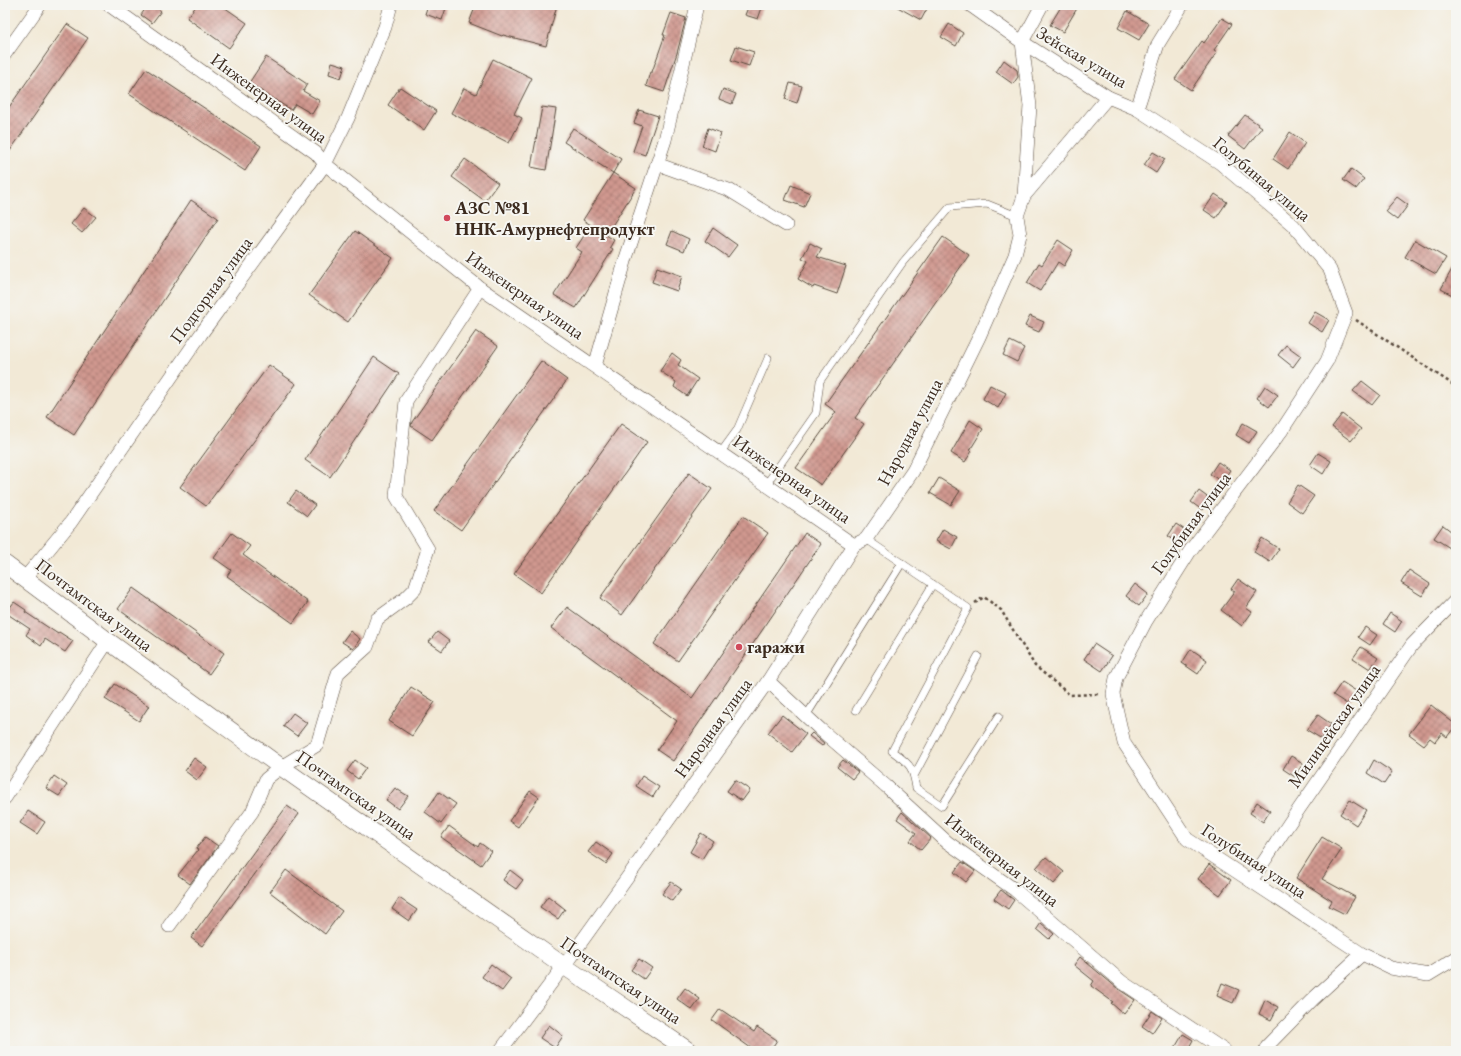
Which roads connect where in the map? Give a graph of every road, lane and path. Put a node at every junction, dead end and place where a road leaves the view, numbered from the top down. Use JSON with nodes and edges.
{"nodes":[{"id":1,"x":40,"y":5,"type":"edge"},
{"id":2,"x":109,"y":5,"type":"edge"},
{"id":3,"x":391,"y":5,"type":"edge"},
{"id":4,"x":697,"y":5,"type":"edge"},
{"id":5,"x":970,"y":5,"type":"edge"},
{"id":6,"x":1042,"y":5,"type":"edge"},
{"id":7,"x":1182,"y":5,"type":"edge"},
{"id":8,"x":1022,"y":42,"type":"junction"},
{"id":9,"x":5,"y":54,"type":"edge"},
{"id":10,"x":1108,"y":97,"type":"junction"},
{"id":11,"x":1137,"y":109,"type":"junction"},
{"id":12,"x":325,"y":164,"type":"junction"},
{"id":13,"x":657,"y":164,"type":"junction"},
{"id":14,"x":1024,"y":196,"type":"junction"},
{"id":15,"x":1017,"y":216,"type":"junction"},
{"id":16,"x":786,"y":225,"type":"dead end"},
{"id":17,"x":480,"y":288,"type":"junction"},
{"id":18,"x":1346,"y":313,"type":"junction"},
{"id":19,"x":768,"y":358,"type":"dead end"},
{"id":20,"x":595,"y":366,"type":"junction"},
{"id":21,"x":1456,"y":384,"type":"edge"},
{"id":22,"x":721,"y":452,"type":"junction"},
{"id":23,"x":767,"y":484,"type":"junction"},
{"id":24,"x":866,"y":539,"type":"junction"},
{"id":25,"x":854,"y":544,"type":"junction"},
{"id":26,"x":902,"y":563,"type":"junction"},
{"id":27,"x":5,"y":564,"type":"edge"},
{"id":28,"x":25,"y":578,"type":"junction"},
{"id":29,"x":933,"y":584,"type":"junction"},
{"id":30,"x":1456,"y":600,"type":"edge"},
{"id":31,"x":968,"y":608,"type":"junction"},
{"id":32,"x":108,"y":641,"type":"junction"},
{"id":33,"x":978,"y":656,"type":"dead end"},
{"id":34,"x":768,"y":681,"type":"junction"},
{"id":35,"x":1113,"y":694,"type":"junction"},
{"id":36,"x":856,"y":710,"type":"dead end"},
{"id":37,"x":806,"y":716,"type":"junction"},
{"id":38,"x":999,"y":716,"type":"dead end"},
{"id":39,"x":281,"y":767,"type":"junction"},
{"id":40,"x":914,"y":776,"type":"junction"},
{"id":41,"x":5,"y":798,"type":"edge"},
{"id":42,"x":1251,"y":882,"type":"junction"},
{"id":43,"x":169,"y":926,"type":"dead end"},
{"id":44,"x":1362,"y":954,"type":"junction"},
{"id":45,"x":1456,"y":958,"type":"edge"},
{"id":46,"x":564,"y":966,"type":"junction"},
{"id":47,"x":500,"y":1051,"type":"edge"},
{"id":48,"x":689,"y":1051,"type":"edge"},
{"id":49,"x":1225,"y":1051,"type":"edge"},
{"id":50,"x":1265,"y":1051,"type":"edge"}],
"edges":[{"from":1,"to":9,"type":"street"},
{"from":2,"to":12,"type":"street","name":"Инженерная улица"},
{"from":3,"to":12,"type":"street","name":"Подгорная улица"},
{"from":4,"to":13,"type":"street"},
{"from":5,"to":8,"type":"street","name":"Зейская улица"},
{"from":6,"to":8,"type":"street"},
{"from":7,"to":11,"type":"street"},
{"from":8,"to":10,"type":"street","name":"Зейская улица"},
{"from":8,"to":14,"type":"street","name":"Народная улица"},
{"from":10,"to":11,"type":"street","name":"Зейская улица"},
{"from":10,"to":14,"type":"street","name":"Народная улица"},
{"from":11,"to":18,"type":"street","name":"Голубиная улица"},
{"from":12,"to":17,"type":"street","name":"Инженерная улица"},
{"from":12,"to":28,"type":"street","name":"Подгорная улица"},
{"from":13,"to":16,"type":"street"},
{"from":13,"to":20,"type":"street"},
{"from":14,"to":15,"type":"street","name":"Народная улица"},
{"from":15,"to":23,"type":"lane"},
{"from":15,"to":24,"type":"street","name":"Народная улица"},
{"from":17,"to":20,"type":"street","name":"Инженерная улица"},
{"from":17,"to":39,"type":"street"},
{"from":18,"to":21,"type":"path"},
{"from":18,"to":35,"type":"street","name":"Голубиная улица"},
{"from":19,"to":22,"type":"lane"},
{"from":20,"to":22,"type":"street","name":"Инженерная улица"},
{"from":22,"to":23,"type":"street","name":"Инженерная улица"},
{"from":23,"to":25,"type":"street","name":"Инженерная улица"},
{"from":24,"to":25,"type":"street"},
{"from":24,"to":26,"type":"lane"},
{"from":25,"to":34,"type":"street","name":"Народная улица"},
{"from":26,"to":29,"type":"lane"},
{"from":26,"to":37,"type":"lane"},
{"from":27,"to":28,"type":"street","name":"Почтамтская улица"},
{"from":28,"to":32,"type":"street","name":"Почтамтская улица"},
{"from":29,"to":31,"type":"lane"},
{"from":29,"to":36,"type":"lane"},
{"from":30,"to":42,"type":"street","name":"Милицейская улица"},
{"from":31,"to":35,"type":"path"},
{"from":31,"to":40,"type":"lane"},
{"from":32,"to":39,"type":"street","name":"Почтамтская улица"},
{"from":32,"to":41,"type":"street"},
{"from":33,"to":40,"type":"lane"},
{"from":34,"to":37,"type":"street","name":"Инженерная улица"},
{"from":34,"to":46,"type":"street","name":"Народная улица"},
{"from":35,"to":42,"type":"street","name":"Голубиная улица"},
{"from":37,"to":49,"type":"street","name":"Инженерная улица"},
{"from":38,"to":40,"type":"lane"},
{"from":39,"to":43,"type":"street"},
{"from":39,"to":46,"type":"street","name":"Почтамтская улица"},
{"from":42,"to":44,"type":"street","name":"Голубиная улица"},
{"from":44,"to":45,"type":"street","name":"Голубиная улица"},
{"from":44,"to":50,"type":"street"},
{"from":46,"to":47,"type":"street","name":"Народная улица"},
{"from":46,"to":48,"type":"street","name":"Почтамтская улица"}]}
